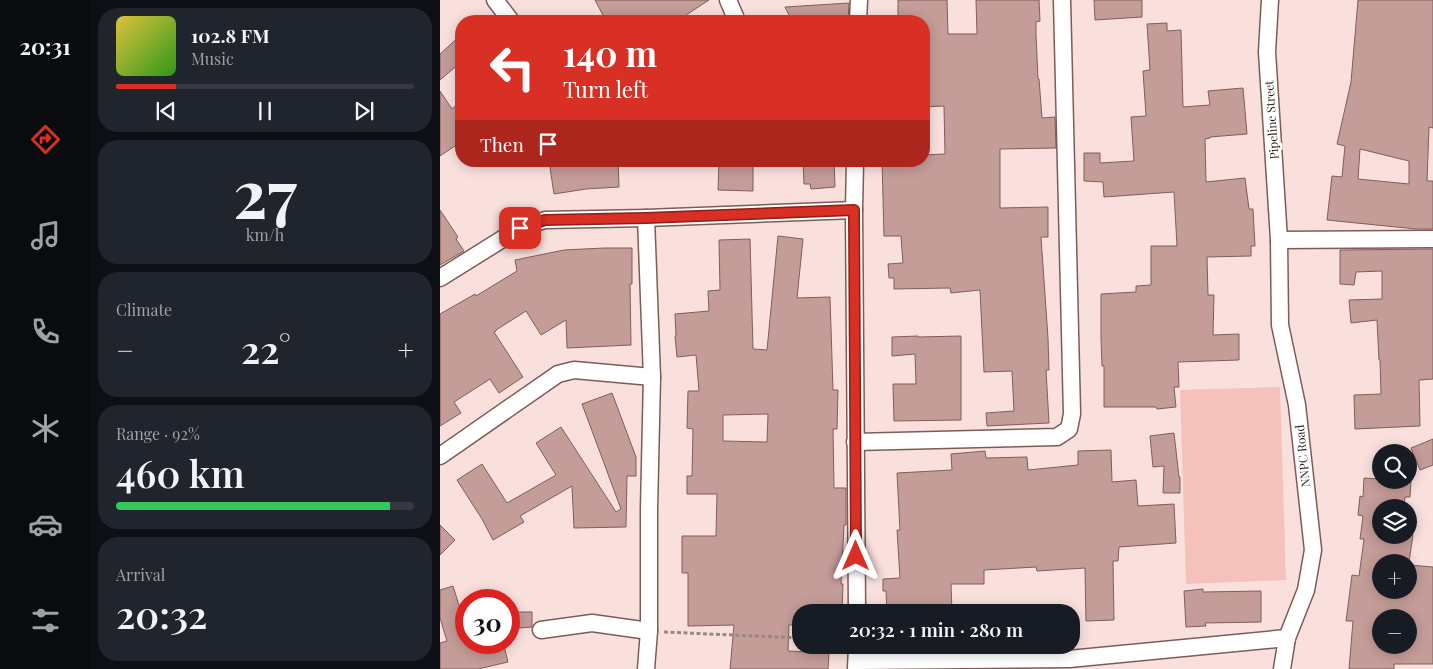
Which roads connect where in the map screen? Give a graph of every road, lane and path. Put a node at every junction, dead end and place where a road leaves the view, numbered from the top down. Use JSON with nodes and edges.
{"nodes":[{"id":1,"x":495,"y":0,"type":"edge"},
{"id":2,"x":728,"y":0,"type":"edge"},
{"id":3,"x":859,"y":0,"type":"edge"},
{"id":4,"x":1062,"y":0,"type":"edge"},
{"id":5,"x":1270,"y":0,"type":"edge"},
{"id":6,"x":506,"y":15,"type":"edge"},
{"id":7,"x":734,"y":15,"type":"edge"},
{"id":8,"x":858,"y":15,"type":"edge"},
{"id":9,"x":855,"y":167,"type":"edge"},
{"id":10,"x":854,"y":210,"type":"junction"},
{"id":11,"x":646,"y":218,"type":"junction"},
{"id":12,"x":1433,"y":239,"type":"edge"},
{"id":13,"x":1279,"y":240,"type":"junction"},
{"id":14,"x":440,"y":278,"type":"edge"},
{"id":15,"x":652,"y":377,"type":"junction"},
{"id":16,"x":855,"y":442,"type":"junction"},
{"id":17,"x":440,"y":456,"type":"edge"},
{"id":18,"x":857,"y":604,"type":"edge"},
{"id":19,"x":541,"y":630,"type":"dead end"},
{"id":20,"x":649,"y":631,"type":"junction"},
{"id":21,"x":792,"y":638,"type":"edge"},
{"id":22,"x":1287,"y":638,"type":"junction"},
{"id":23,"x":856,"y":658,"type":"edge"},
{"id":24,"x":1069,"y":664,"type":"edge"},
{"id":25,"x":646,"y":669,"type":"edge"},
{"id":26,"x":1282,"y":669,"type":"edge"}],
"edges":[{"from":1,"to":6,"type":"street"},
{"from":2,"to":7,"type":"street"},
{"from":3,"to":8,"type":"street"},
{"from":4,"to":16,"type":"street"},
{"from":5,"to":13,"type":"street","name":"Pipeline Street"},
{"from":9,"to":10,"type":"street"},
{"from":10,"to":11,"type":"street"},
{"from":10,"to":16,"type":"street"},
{"from":11,"to":14,"type":"street"},
{"from":11,"to":15,"type":"street"},
{"from":12,"to":13,"type":"street"},
{"from":13,"to":22,"type":"street","name":"NNPC Road"},
{"from":15,"to":17,"type":"street"},
{"from":15,"to":20,"type":"street"},
{"from":16,"to":18,"type":"street"},
{"from":19,"to":20,"type":"street"},
{"from":20,"to":21,"type":"path"},
{"from":20,"to":25,"type":"street"},
{"from":22,"to":24,"type":"street"},
{"from":22,"to":26,"type":"street","name":"NNPC Road"},
{"from":23,"to":24,"type":"street"}]}
